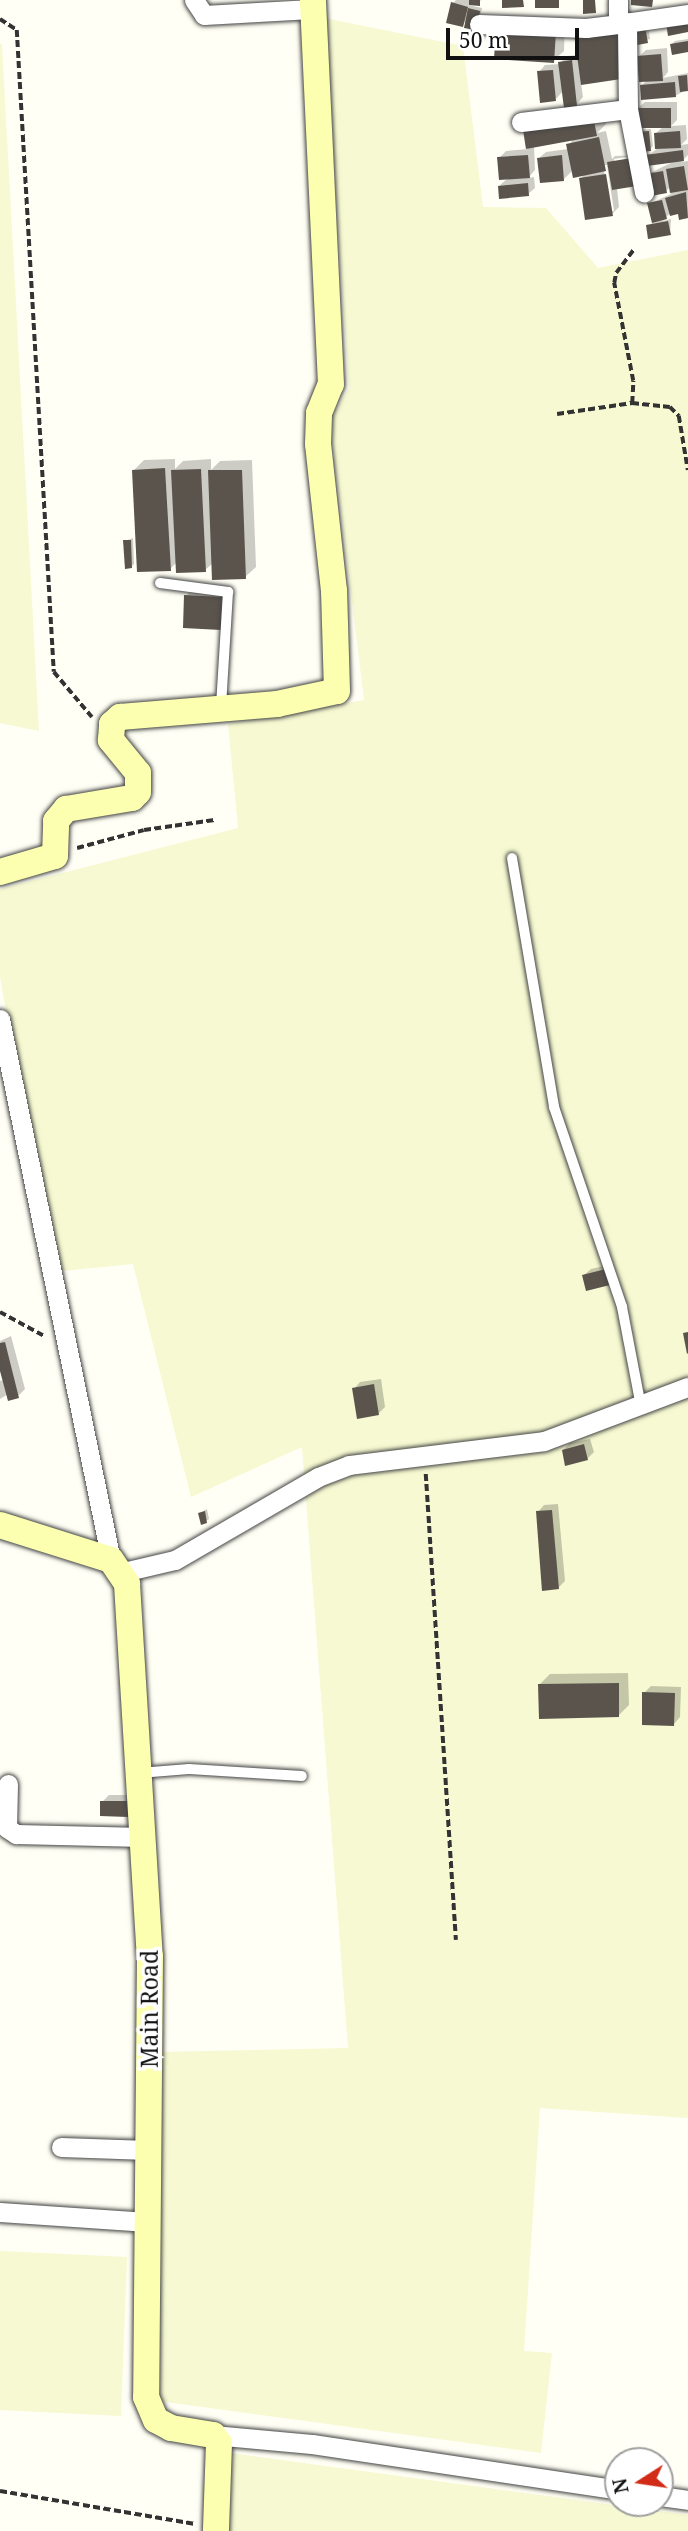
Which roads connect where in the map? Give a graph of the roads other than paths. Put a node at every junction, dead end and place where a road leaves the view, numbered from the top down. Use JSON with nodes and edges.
{"nodes":[{"id":1,"x":194,"y":0,"type":"edge"},
{"id":2,"x":618,"y":0,"type":"edge"},
{"id":3,"x":312,"y":5,"type":"edge"},
{"id":4,"x":688,"y":14,"type":"edge"},
{"id":5,"x":623,"y":23,"type":"junction"},
{"id":6,"x":479,"y":24,"type":"dead end"},
{"id":7,"x":628,"y":109,"type":"junction"},
{"id":8,"x":521,"y":122,"type":"dead end"},
{"id":9,"x":644,"y":192,"type":"dead end"},
{"id":10,"x":160,"y":583,"type":"dead end"},
{"id":11,"x":221,"y":706,"type":"junction"},
{"id":12,"x":512,"y":858,"type":"dead end"},
{"id":13,"x":0,"y":872,"type":"edge"},
{"id":14,"x":0,"y":1018,"type":"edge"},
{"id":15,"x":688,"y":1387,"type":"edge"},
{"id":16,"x":641,"y":1407,"type":"junction"},
{"id":17,"x":0,"y":1525,"type":"edge"},
{"id":18,"x":115,"y":1566,"type":"junction"},
{"id":19,"x":138,"y":1773,"type":"junction"},
{"id":20,"x":302,"y":1776,"type":"dead end"},
{"id":21,"x":8,"y":1784,"type":"dead end"},
{"id":22,"x":143,"y":1837,"type":"junction"},
{"id":23,"x":61,"y":2147,"type":"dead end"},
{"id":24,"x":148,"y":2150,"type":"junction"},
{"id":25,"x":0,"y":2212,"type":"edge"},
{"id":26,"x":148,"y":2222,"type":"junction"},
{"id":27,"x":213,"y":2435,"type":"junction"},
{"id":28,"x":604,"y":2488,"type":"edge"},
{"id":29,"x":216,"y":2529,"type":"edge"}],
"edges":[{"from":1,"to":3,"type":"street"},
{"from":2,"to":5,"type":"street"},
{"from":3,"to":11,"type":"street"},
{"from":4,"to":5,"type":"street"},
{"from":5,"to":6,"type":"street"},
{"from":5,"to":7,"type":"street"},
{"from":7,"to":8,"type":"street"},
{"from":7,"to":9,"type":"street"},
{"from":10,"to":11,"type":"lane"},
{"from":11,"to":13,"type":"street"},
{"from":12,"to":16,"type":"lane"},
{"from":14,"to":18,"type":"street"},
{"from":15,"to":16,"type":"street"},
{"from":16,"to":18,"type":"street"},
{"from":17,"to":18,"type":"street"},
{"from":18,"to":19,"type":"street","name":"Main Road"},
{"from":19,"to":20,"type":"lane"},
{"from":19,"to":22,"type":"street","name":"Main Road"},
{"from":21,"to":22,"type":"street"},
{"from":22,"to":24,"type":"street","name":"Main Road"},
{"from":23,"to":24,"type":"street"},
{"from":24,"to":26,"type":"street","name":"Main Road"},
{"from":25,"to":26,"type":"street"},
{"from":26,"to":27,"type":"street","name":"Main Road"},
{"from":27,"to":28,"type":"street"},
{"from":27,"to":29,"type":"street"}]}
